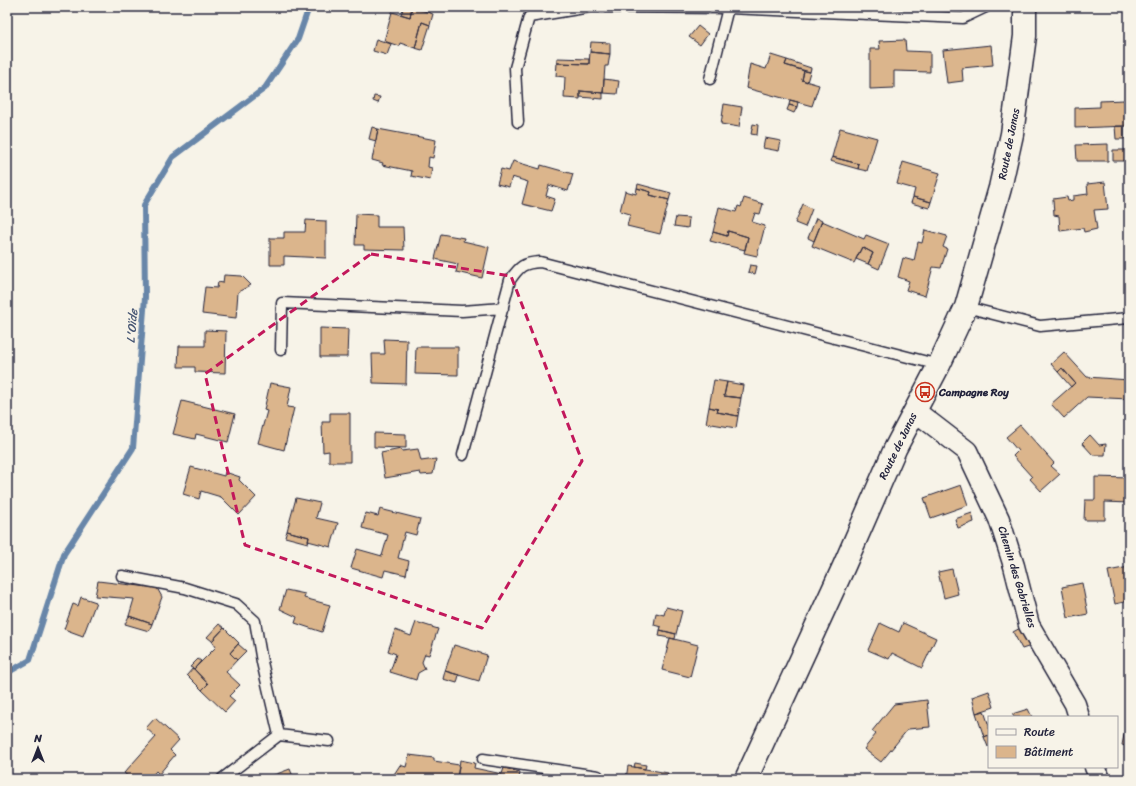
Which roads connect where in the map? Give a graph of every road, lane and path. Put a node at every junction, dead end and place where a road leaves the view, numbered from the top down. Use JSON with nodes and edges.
{"nodes":[{"id":1,"x":591,"y":7,"type":"edge"},
{"id":2,"x":986,"y":7,"type":"edge"},
{"id":3,"x":1025,"y":7,"type":"edge"},
{"id":4,"x":728,"y":8,"type":"edge"},
{"id":5,"x":710,"y":80,"type":"dead end"},
{"id":6,"x":518,"y":122,"type":"dead end"},
{"id":7,"x":966,"y":306,"type":"junction"},
{"id":8,"x":503,"y":308,"type":"junction"},
{"id":9,"x":1129,"y":318,"type":"edge"},
{"id":10,"x":280,"y":350,"type":"dead end"},
{"id":11,"x":939,"y":365,"type":"junction"},
{"id":12,"x":915,"y":411,"type":"junction"},
{"id":13,"x":463,"y":455,"type":"dead end"},
{"id":14,"x":122,"y":576,"type":"dead end"},
{"id":15,"x":1079,"y":716,"type":"edge"},
{"id":16,"x":279,"y":735,"type":"junction"},
{"id":17,"x":329,"y":741,"type":"dead end"},
{"id":18,"x":483,"y":758,"type":"dead end"},
{"id":19,"x":1096,"y":768,"type":"edge"},
{"id":20,"x":222,"y":779,"type":"edge"},
{"id":21,"x":598,"y":779,"type":"edge"},
{"id":22,"x":746,"y":779,"type":"edge"},
{"id":23,"x":1100,"y":779,"type":"edge"}],
"edges":[{"from":1,"to":4,"type":"lane"},
{"from":1,"to":6,"type":"lane"},
{"from":2,"to":4,"type":"lane"},
{"from":3,"to":7,"type":"street","name":"Route de Janas"},
{"from":4,"to":5,"type":"lane"},
{"from":7,"to":9,"type":"lane"},
{"from":7,"to":11,"type":"street","name":"Route de Janas"},
{"from":8,"to":10,"type":"lane"},
{"from":8,"to":11,"type":"lane"},
{"from":8,"to":13,"type":"lane"},
{"from":11,"to":12,"type":"street","name":"Route de Janas"},
{"from":12,"to":15,"type":"street","name":"Chemin des Gabrielles"},
{"from":12,"to":22,"type":"street","name":"Route de Janas"},
{"from":14,"to":16,"type":"lane"},
{"from":16,"to":17,"type":"lane"},
{"from":16,"to":20,"type":"lane"},
{"from":18,"to":21,"type":"lane"},
{"from":19,"to":23,"type":"street"}]}
